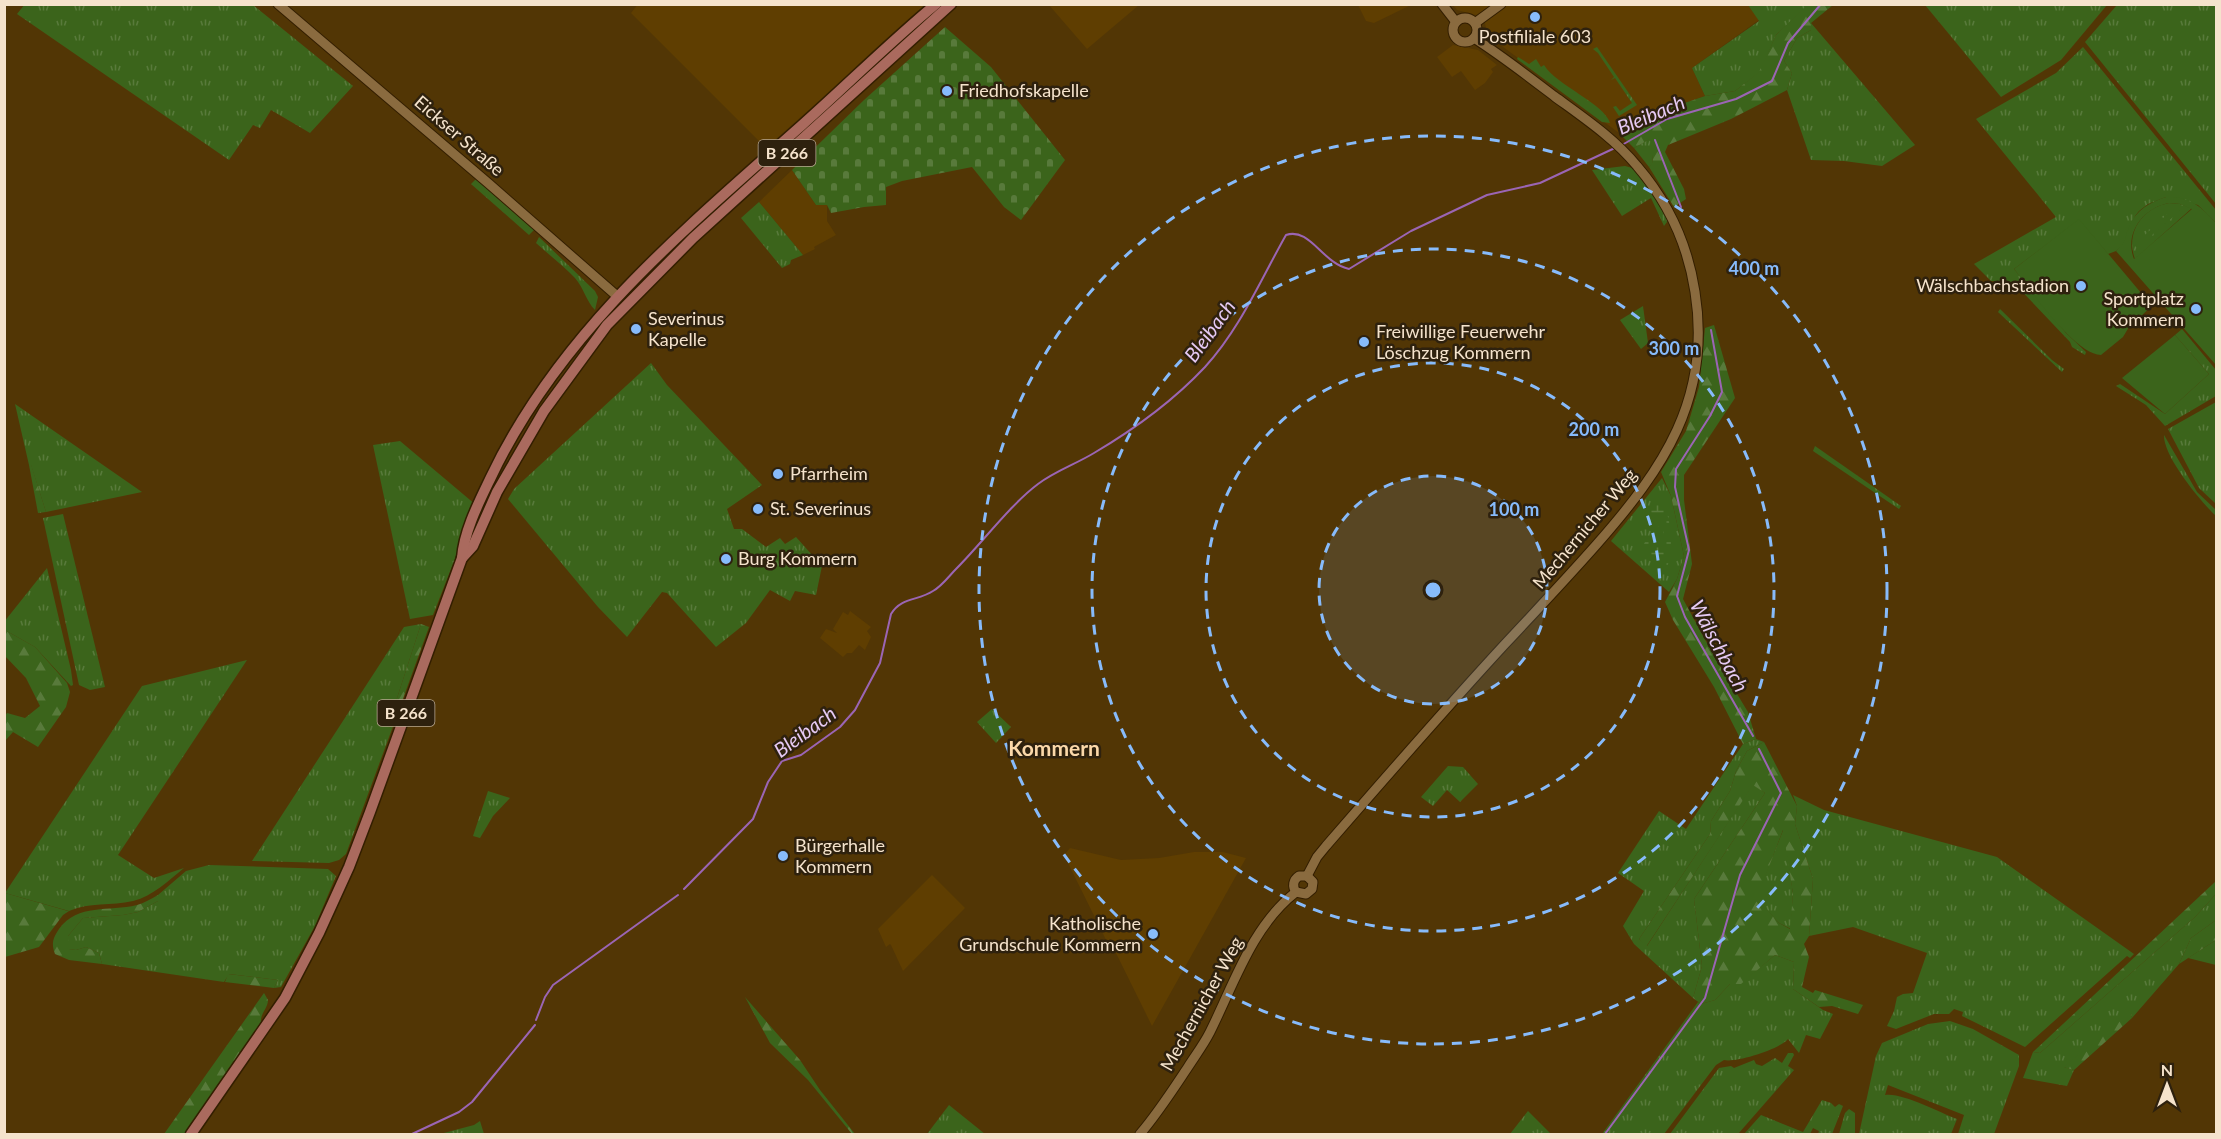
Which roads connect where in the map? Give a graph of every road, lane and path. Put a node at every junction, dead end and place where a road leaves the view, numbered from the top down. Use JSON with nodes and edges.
{"nodes":[{"id":1,"x":279,"y":4,"type":"edge"},
{"id":2,"x":936,"y":4,"type":"edge"},
{"id":3,"x":951,"y":4,"type":"edge"},
{"id":4,"x":1442,"y":4,"type":"edge"},
{"id":5,"x":1501,"y":4,"type":"edge"},
{"id":6,"x":1456,"y":22,"type":"junction"},
{"id":7,"x":1475,"y":23,"type":"junction"},
{"id":8,"x":1474,"y":38,"type":"junction"},
{"id":9,"x":617,"y":296,"type":"junction"},
{"id":10,"x":462,"y":558,"type":"junction"},
{"id":11,"x":1307,"y":876,"type":"junction"},
{"id":12,"x":1296,"y":892,"type":"junction"},
{"id":13,"x":191,"y":1134,"type":"edge"},
{"id":14,"x":1140,"y":1134,"type":"edge"}],
"edges":[{"from":1,"to":9,"type":"street","name":"Eickser Straße"},
{"from":2,"to":9,"type":"main road","number":"B 266"},
{"from":3,"to":10,"type":"main road","number":"B 266"},
{"from":4,"to":6,"type":"street"},
{"from":5,"to":7,"type":"street"},
{"from":6,"to":7,"type":"street"},
{"from":6,"to":8,"type":"street"},
{"from":7,"to":8,"type":"street"},
{"from":8,"to":11,"type":"street","name":"Mechernicher Weg"},
{"from":9,"to":10,"type":"main road","number":"B 266"},
{"from":10,"to":13,"type":"main road","number":"B 266"},
{"from":11,"to":12,"type":"street","name":"Mechernicher Weg"},
{"from":11,"to":12,"type":"street","name":"Mechernicher Weg"},
{"from":12,"to":14,"type":"street","name":"Mechernicher Weg"}]}
